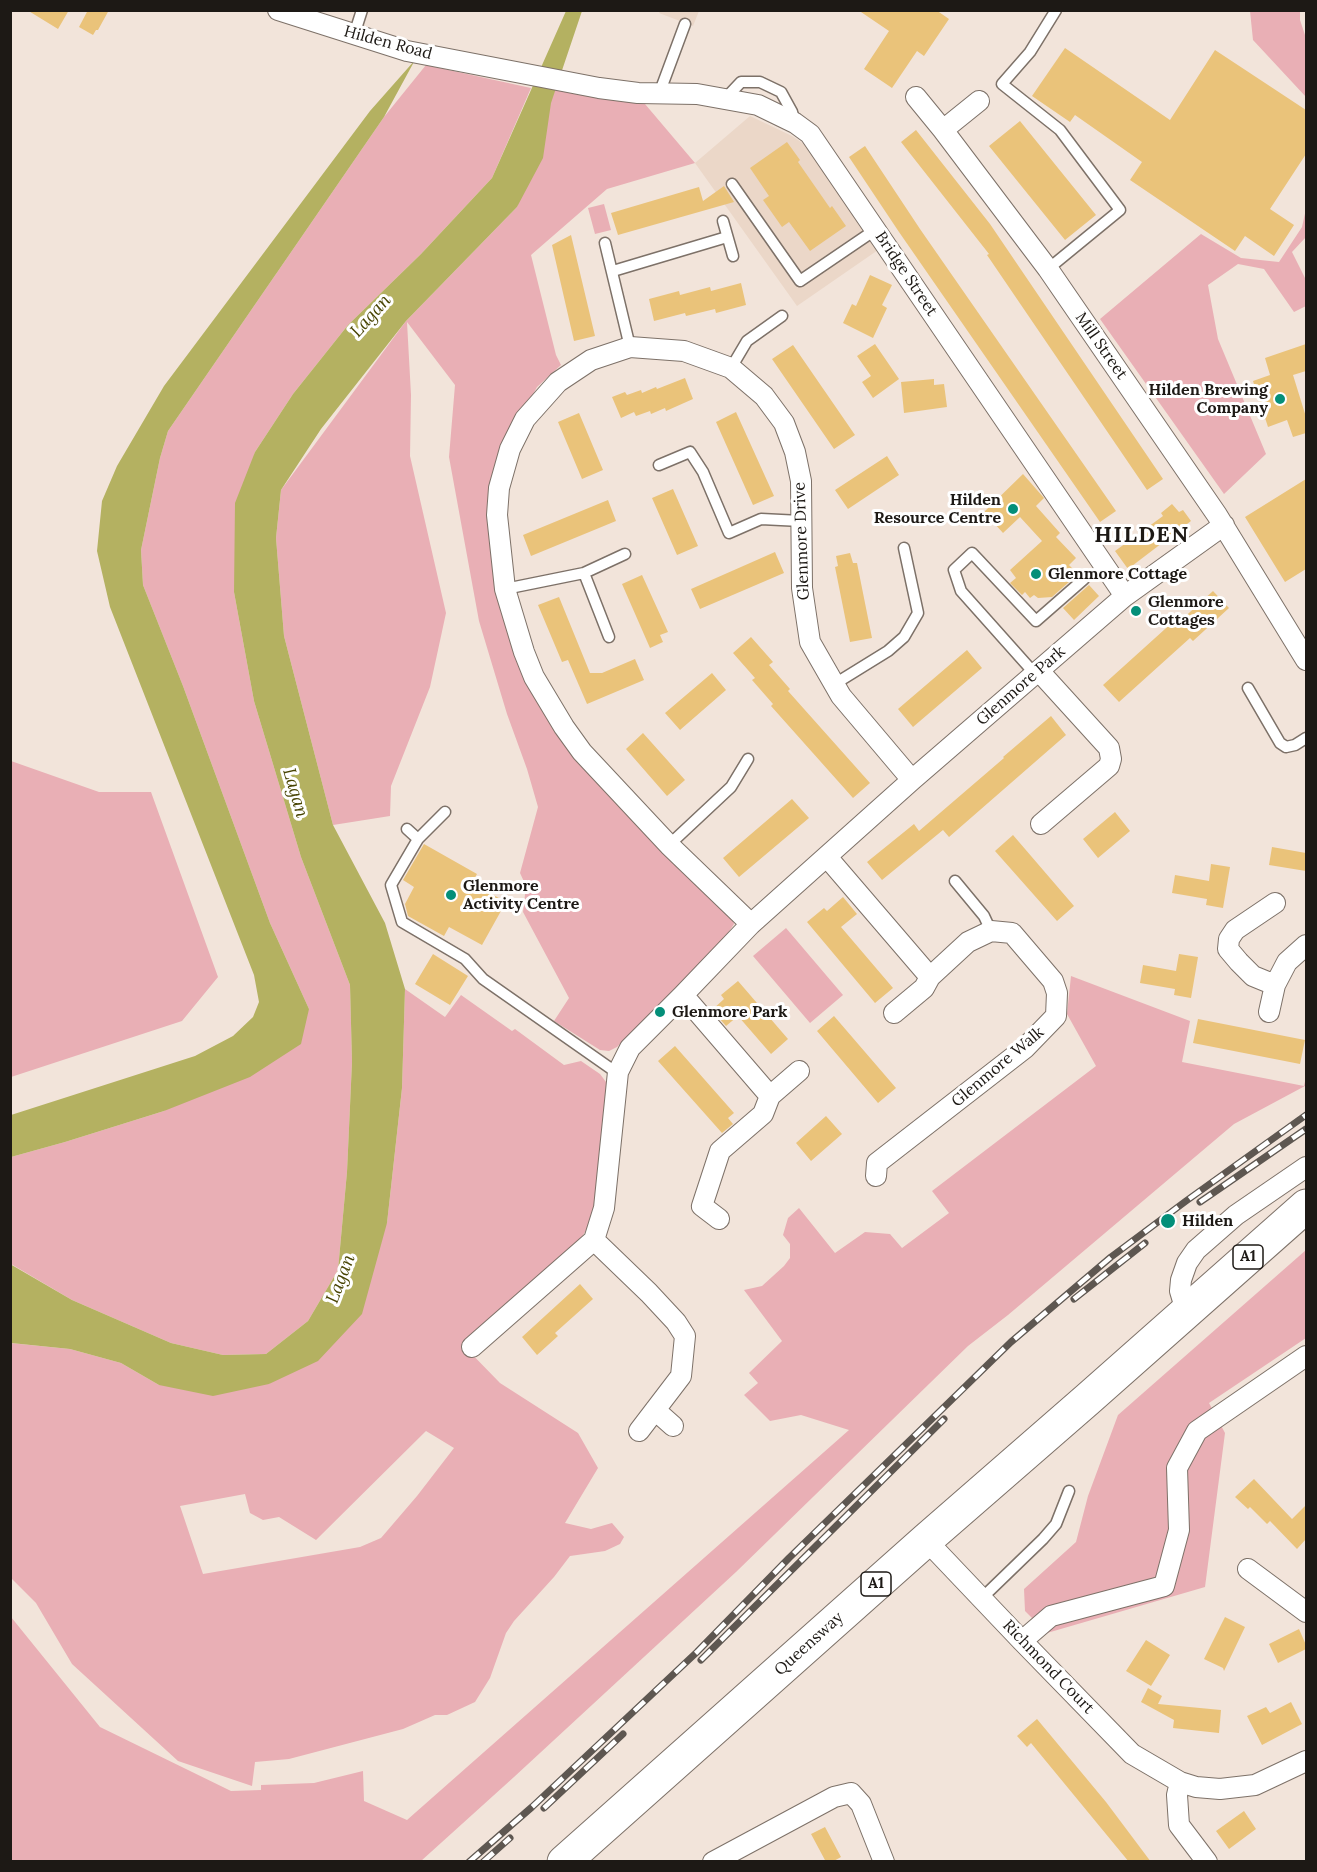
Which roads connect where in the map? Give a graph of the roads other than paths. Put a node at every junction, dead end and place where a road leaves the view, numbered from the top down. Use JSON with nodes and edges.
{"nodes":[{"id":1,"x":278,"y":10,"type":"edge"},
{"id":2,"x":362,"y":10,"type":"edge"},
{"id":3,"x":1056,"y":10,"type":"edge"},
{"id":4,"x":685,"y":24,"type":"dead end"},
{"id":5,"x":354,"y":35,"type":"junction"},
{"id":6,"x":599,"y":88,"type":"joint"},
{"id":7,"x":659,"y":94,"type":"junction"},
{"id":8,"x":916,"y":98,"type":"dead end"},
{"id":9,"x":979,"y":101,"type":"dead end"},
{"id":10,"x":943,"y":130,"type":"junction"},
{"id":11,"x":732,"y":184,"type":"dead end"},
{"id":12,"x":723,"y":221,"type":"dead end"},
{"id":13,"x":875,"y":230,"type":"junction"},
{"id":14,"x":727,"y":237,"type":"junction"},
{"id":15,"x":605,"y":243,"type":"dead end"},
{"id":16,"x":733,"y":256,"type":"dead end"},
{"id":17,"x":1048,"y":269,"type":"junction"},
{"id":18,"x":613,"y":271,"type":"junction"},
{"id":19,"x":782,"y":316,"type":"dead end"},
{"id":20,"x":630,"y":347,"type":"junction"},
{"id":21,"x":731,"y":368,"type":"junction"},
{"id":22,"x":660,"y":465,"type":"dead end"},
{"id":23,"x":801,"y":521,"type":"junction"},
{"id":24,"x":1224,"y":525,"type":"junction"},
{"id":25,"x":904,"y":548,"type":"dead end"},
{"id":26,"x":625,"y":554,"type":"dead end"},
{"id":27,"x":584,"y":573,"type":"junction"},
{"id":28,"x":1084,"y":579,"type":"dead end"},
{"id":29,"x":506,"y":589,"type":"junction"},
{"id":30,"x":1125,"y":596,"type":"junction"},
{"id":31,"x":609,"y":637,"type":"dead end"},
{"id":32,"x":1306,"y":660,"type":"edge"},
{"id":33,"x":1037,"y":672,"type":"junction"},
{"id":34,"x":833,"y":685,"type":"junction"},
{"id":35,"x":1248,"y":688,"type":"dead end"},
{"id":36,"x":1306,"y":738,"type":"edge"},
{"id":37,"x":748,"y":759,"type":"dead end"},
{"id":38,"x":912,"y":780,"type":"junction"},
{"id":39,"x":445,"y":812,"type":"dead end"},
{"id":40,"x":1041,"y":824,"type":"dead end"},
{"id":41,"x":407,"y":829,"type":"dead end"},
{"id":42,"x":418,"y":839,"type":"junction"},
{"id":43,"x":669,"y":845,"type":"junction"},
{"id":44,"x":827,"y":857,"type":"junction"},
{"id":45,"x":954,"y":881,"type":"dead end"},
{"id":46,"x":1275,"y":903,"type":"dead end"},
{"id":47,"x":751,"y":924,"type":"junction"},
{"id":48,"x":991,"y":930,"type":"junction"},
{"id":49,"x":1306,"y":945,"type":"edge"},
{"id":50,"x":930,"y":977,"type":"junction"},
{"id":51,"x":1275,"y":985,"type":"junction"},
{"id":52,"x":683,"y":995,"type":"junction"},
{"id":53,"x":1269,"y":1012,"type":"dead end"},
{"id":54,"x":894,"y":1013,"type":"dead end"},
{"id":55,"x":799,"y":1071,"type":"dead end"},
{"id":56,"x":618,"y":1072,"type":"junction"},
{"id":57,"x":770,"y":1096,"type":"junction"},
{"id":58,"x":1306,"y":1167,"type":"edge"},
{"id":59,"x":876,"y":1176,"type":"dead end"},
{"id":60,"x":1306,"y":1206,"type":"edge"},
{"id":61,"x":718,"y":1219,"type":"dead end"},
{"id":62,"x":594,"y":1240,"type":"junction"},
{"id":63,"x":1190,"y":1308,"type":"junction"},
{"id":64,"x":472,"y":1347,"type":"dead end"},
{"id":65,"x":1306,"y":1356,"type":"edge"},
{"id":66,"x":655,"y":1410,"type":"junction"},
{"id":67,"x":673,"y":1425,"type":"dead end"},
{"id":68,"x":639,"y":1431,"type":"dead end"},
{"id":69,"x":1069,"y":1491,"type":"dead end"},
{"id":70,"x":926,"y":1540,"type":"junction"},
{"id":71,"x":1248,"y":1569,"type":"dead end"},
{"id":72,"x":982,"y":1598,"type":"junction"},
{"id":73,"x":1306,"y":1612,"type":"edge"},
{"id":74,"x":1022,"y":1641,"type":"junction"},
{"id":75,"x":1306,"y":1761,"type":"edge"},
{"id":76,"x":1180,"y":1782,"type":"junction"},
{"id":77,"x":564,"y":1862,"type":"edge"},
{"id":78,"x":713,"y":1862,"type":"edge"},
{"id":79,"x":884,"y":1862,"type":"edge"},
{"id":80,"x":1207,"y":1862,"type":"edge"}],
"edges":[{"from":1,"to":5,"type":"street","name":"Hilden Road"},
{"from":2,"to":5,"type":"lane"},
{"from":3,"to":17,"type":"lane"},
{"from":4,"to":7,"type":"lane"},
{"from":5,"to":6,"type":"street","name":"Hilden Road"},
{"from":6,"to":7,"type":"street","name":"Bridge Street"},
{"from":7,"to":13,"type":"street","name":"Bridge Street"},
{"from":8,"to":10,"type":"street","name":"Mill Street"},
{"from":9,"to":10,"type":"street"},
{"from":10,"to":17,"type":"street","name":"Mill Street"},
{"from":11,"to":13,"type":"lane"},
{"from":12,"to":14,"type":"lane"},
{"from":13,"to":30,"type":"street","name":"Bridge Street"},
{"from":14,"to":16,"type":"lane"},
{"from":14,"to":18,"type":"lane"},
{"from":15,"to":18,"type":"lane"},
{"from":17,"to":24,"type":"street","name":"Mill Street"},
{"from":18,"to":20,"type":"lane"},
{"from":19,"to":21,"type":"lane"},
{"from":20,"to":21,"type":"street","name":"Glenmore Drive"},
{"from":20,"to":29,"type":"street","name":"Glenmore Drive"},
{"from":21,"to":23,"type":"street","name":"Glenmore Drive"},
{"from":22,"to":23,"type":"lane"},
{"from":23,"to":34,"type":"street","name":"Glenmore Drive"},
{"from":24,"to":30,"type":"street","name":"Glenmore Park"},
{"from":24,"to":32,"type":"street","name":"Mill Street"},
{"from":25,"to":34,"type":"lane"},
{"from":26,"to":27,"type":"lane"},
{"from":27,"to":29,"type":"lane"},
{"from":27,"to":31,"type":"lane"},
{"from":28,"to":33,"type":"lane"},
{"from":29,"to":43,"type":"street","name":"Glenmore Drive"},
{"from":30,"to":33,"type":"street","name":"Glenmore Park"},
{"from":33,"to":38,"type":"street","name":"Glenmore Park"},
{"from":33,"to":40,"type":"street"},
{"from":34,"to":38,"type":"street","name":"Glenmore Drive"},
{"from":35,"to":36,"type":"lane"},
{"from":37,"to":43,"type":"lane"},
{"from":38,"to":44,"type":"street","name":"Glenmore Park"},
{"from":39,"to":42,"type":"lane"},
{"from":41,"to":42,"type":"lane"},
{"from":42,"to":56,"type":"lane"},
{"from":43,"to":47,"type":"street","name":"Glenmore Drive"},
{"from":44,"to":47,"type":"street","name":"Glenmore Park"},
{"from":44,"to":50,"type":"street"},
{"from":45,"to":48,"type":"lane"},
{"from":46,"to":51,"type":"street"},
{"from":47,"to":52,"type":"street","name":"Glenmore Park"},
{"from":48,"to":50,"type":"street"},
{"from":48,"to":59,"type":"street","name":"Glenmore Walk"},
{"from":49,"to":51,"type":"street"},
{"from":50,"to":54,"type":"street"},
{"from":51,"to":53,"type":"street"},
{"from":52,"to":56,"type":"street","name":"Glenmore Park"},
{"from":52,"to":57,"type":"street"},
{"from":55,"to":57,"type":"street"},
{"from":56,"to":62,"type":"street","name":"Glenmore Park"},
{"from":57,"to":61,"type":"street"},
{"from":58,"to":63,"type":"street"},
{"from":60,"to":63,"type":"highway","number":"A1"},
{"from":62,"to":64,"type":"street"},
{"from":62,"to":66,"type":"street"},
{"from":63,"to":70,"type":"highway","name":"Queensway","number":"A1"},
{"from":65,"to":74,"type":"street"},
{"from":66,"to":67,"type":"street"},
{"from":66,"to":68,"type":"street"},
{"from":69,"to":72,"type":"lane"},
{"from":70,"to":72,"type":"street","name":"Richmond Court"},
{"from":70,"to":77,"type":"highway","name":"Queensway","number":"A1"},
{"from":71,"to":73,"type":"street"},
{"from":72,"to":74,"type":"street","name":"Richmond Court"},
{"from":74,"to":76,"type":"street","name":"Richmond Court"},
{"from":75,"to":76,"type":"street","name":"Richmond Court"},
{"from":76,"to":80,"type":"street"},
{"from":78,"to":79,"type":"street"}]}
